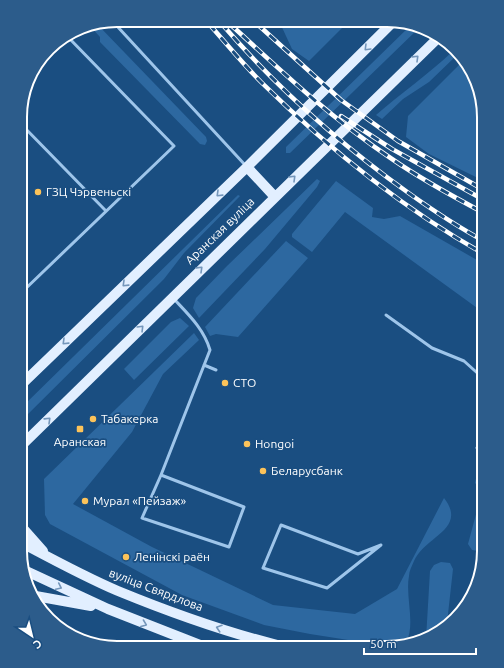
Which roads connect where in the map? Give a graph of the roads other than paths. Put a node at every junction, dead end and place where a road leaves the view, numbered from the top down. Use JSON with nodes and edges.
{"nodes":[{"id":1,"x":118,"y":27,"type":"edge"},
{"id":2,"x":388,"y":27,"type":"edge"},
{"id":3,"x":71,"y":39,"type":"edge"},
{"id":4,"x":435,"y":41,"type":"edge"},
{"id":5,"x":27,"y":130,"type":"edge"},
{"id":6,"x":247,"y":167,"type":"junction"},
{"id":7,"x":274,"y":196,"type":"junction"},
{"id":8,"x":106,"y":212,"type":"junction"},
{"id":9,"x":27,"y":287,"type":"edge"},
{"id":10,"x":172,"y":296,"type":"junction"},
{"id":11,"x":386,"y":315,"type":"dead end"},
{"id":12,"x":204,"y":365,"type":"junction"},
{"id":13,"x":216,"y":370,"type":"dead end"},
{"id":14,"x":477,"y":373,"type":"edge"},
{"id":15,"x":27,"y":379,"type":"edge"},
{"id":16,"x":27,"y":440,"type":"edge"},
{"id":17,"x":161,"y":475,"type":"junction"},
{"id":18,"x":27,"y":533,"type":"edge"},
{"id":19,"x":381,"y":545,"type":"joint"},
{"id":20,"x":27,"y":546,"type":"edge"},
{"id":21,"x":47,"y":556,"type":"junction"},
{"id":22,"x":30,"y":573,"type":"edge"},
{"id":23,"x":39,"y":596,"type":"edge"},
{"id":24,"x":108,"y":609,"type":"junction"},
{"id":25,"x":188,"y":641,"type":"edge"},
{"id":26,"x":260,"y":641,"type":"edge"}],
"edges":[{"from":1,"to":6,"type":"lane"},
{"from":2,"to":6,"type":"main road","one_way":true},
{"from":3,"to":8,"type":"lane"},
{"from":7,"to":4,"type":"main road","name":"Аранская вуліца","one_way":true},
{"from":5,"to":8,"type":"lane"},
{"from":6,"to":7,"type":"main road"},
{"from":6,"to":15,"type":"main road","one_way":true},
{"from":10,"to":7,"type":"main road","name":"Аранская вуліца","one_way":true},
{"from":8,"to":9,"type":"lane"},
{"from":10,"to":12,"type":"lane"},
{"from":16,"to":10,"type":"main road","name":"Аранская вуліца","one_way":true},
{"from":11,"to":14,"type":"lane"},
{"from":12,"to":13,"type":"lane"},
{"from":12,"to":17,"type":"lane"},
{"from":17,"to":17,"type":"lane"},
{"from":18,"to":21,"type":"main road"},
{"from":19,"to":19,"type":"lane"},
{"from":20,"to":21,"type":"main road","name":"вуліца Свярдлова"},
{"from":26,"to":21,"type":"main road","name":"вуліца Свярдлова","one_way":true},
{"from":22,"to":24,"type":"main road","one_way":true},
{"from":23,"to":24,"type":"main road"},
{"from":24,"to":25,"type":"main road","one_way":true}]}
